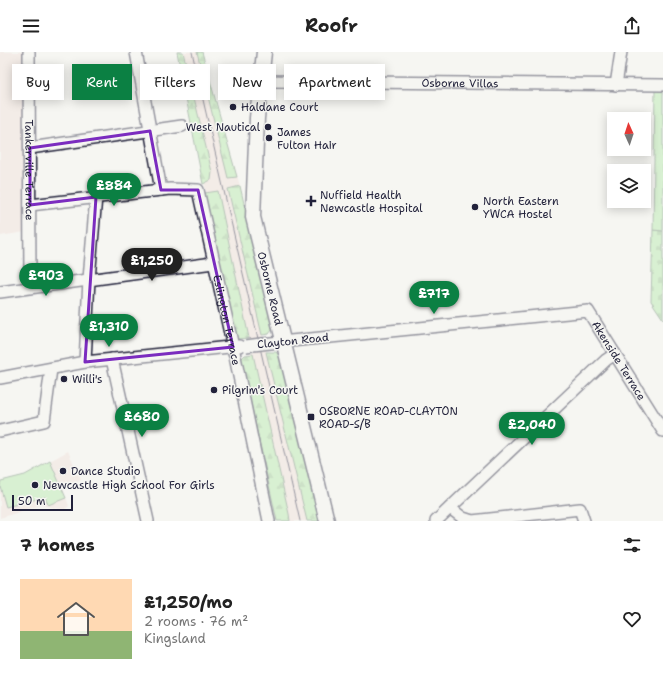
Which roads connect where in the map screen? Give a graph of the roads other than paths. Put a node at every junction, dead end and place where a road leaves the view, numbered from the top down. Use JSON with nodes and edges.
{"nodes":[{"id":1,"x":29,"y":52,"type":"edge"},
{"id":2,"x":136,"y":52,"type":"edge"},
{"id":3,"x":264,"y":52,"type":"edge"},
{"id":4,"x":621,"y":52,"type":"edge"},
{"id":5,"x":262,"y":64,"type":"edge"},
{"id":6,"x":276,"y":81,"type":"edge"},
{"id":7,"x":616,"y":85,"type":"junction"},
{"id":8,"x":663,"y":86,"type":"edge"},
{"id":9,"x":259,"y":100,"type":"edge"},
{"id":10,"x":182,"y":126,"type":"dead end"},
{"id":11,"x":150,"y":131,"type":"junction"},
{"id":12,"x":30,"y":148,"type":"junction"},
{"id":13,"x":161,"y":190,"type":"junction"},
{"id":14,"x":96,"y":198,"type":"junction"},
{"id":15,"x":30,"y":205,"type":"junction"},
{"id":16,"x":213,"y":263,"type":"junction"},
{"id":17,"x":89,"y":279,"type":"junction"},
{"id":18,"x":30,"y":287,"type":"junction"},
{"id":19,"x":0,"y":292,"type":"edge"},
{"id":20,"x":588,"y":311,"type":"joint"},
{"id":21,"x":283,"y":342,"type":"junction"},
{"id":22,"x":233,"y":347,"type":"junction"},
{"id":23,"x":615,"y":354,"type":"junction"},
{"id":24,"x":112,"y":359,"type":"junction"},
{"id":25,"x":85,"y":362,"type":"junction"},
{"id":26,"x":51,"y":369,"type":"junction"},
{"id":27,"x":0,"y":378,"type":"edge"},
{"id":28,"x":0,"y":430,"type":"edge"},
{"id":29,"x":663,"y":430,"type":"edge"},
{"id":30,"x":450,"y":508,"type":"junction"},
{"id":31,"x":148,"y":521,"type":"edge"},
{"id":32,"x":268,"y":521,"type":"edge"},
{"id":33,"x":327,"y":521,"type":"edge"},
{"id":34,"x":436,"y":521,"type":"edge"},
{"id":35,"x":584,"y":521,"type":"edge"}],
"edges":[{"from":1,"to":12,"type":"street","name":"Tankerville Terrace"},
{"from":2,"to":11,"type":"street"},
{"from":3,"to":5,"type":"main road","name":"Osborne Road"},
{"from":4,"to":7,"type":"street"},
{"from":6,"to":7,"type":"street","name":"Osborne Villas"},
{"from":7,"to":8,"type":"street","name":"Osborne Villas"},
{"from":9,"to":21,"type":"main road","name":"Osborne Road"},
{"from":10,"to":11,"type":"street"},
{"from":11,"to":12,"type":"street"},
{"from":11,"to":13,"type":"street"},
{"from":12,"to":15,"type":"street","name":"Tankerville Terrace"},
{"from":13,"to":14,"type":"street"},
{"from":13,"to":16,"type":"street","name":"Eslington Terrace"},
{"from":14,"to":15,"type":"street"},
{"from":14,"to":17,"type":"street"},
{"from":15,"to":18,"type":"street","name":"Tankerville Terrace"},
{"from":16,"to":17,"type":"street"},
{"from":16,"to":22,"type":"street","name":"Eslington Terrace"},
{"from":17,"to":18,"type":"street"},
{"from":17,"to":25,"type":"street"},
{"from":18,"to":19,"type":"street"},
{"from":20,"to":21,"type":"street","name":"Clayton Road"},
{"from":20,"to":23,"type":"street","name":"Akenside Terrace"},
{"from":21,"to":22,"type":"street","name":"Clayton Road","bridge":true},
{"from":21,"to":33,"type":"main road","name":"Osborne Road"},
{"from":22,"to":24,"type":"street","name":"Clayton Road"},
{"from":22,"to":32,"type":"street","name":"Eslington Terrace"},
{"from":23,"to":29,"type":"street","name":"Akenside Terrace"},
{"from":23,"to":30,"type":"street"},
{"from":24,"to":25,"type":"street","name":"Clayton Road"},
{"from":24,"to":31,"type":"street"},
{"from":25,"to":26,"type":"street","name":"Clayton Road"},
{"from":26,"to":27,"type":"street","name":"Clayton Road"},
{"from":26,"to":28,"type":"street"},
{"from":30,"to":34,"type":"street"},
{"from":30,"to":35,"type":"street"}]}
